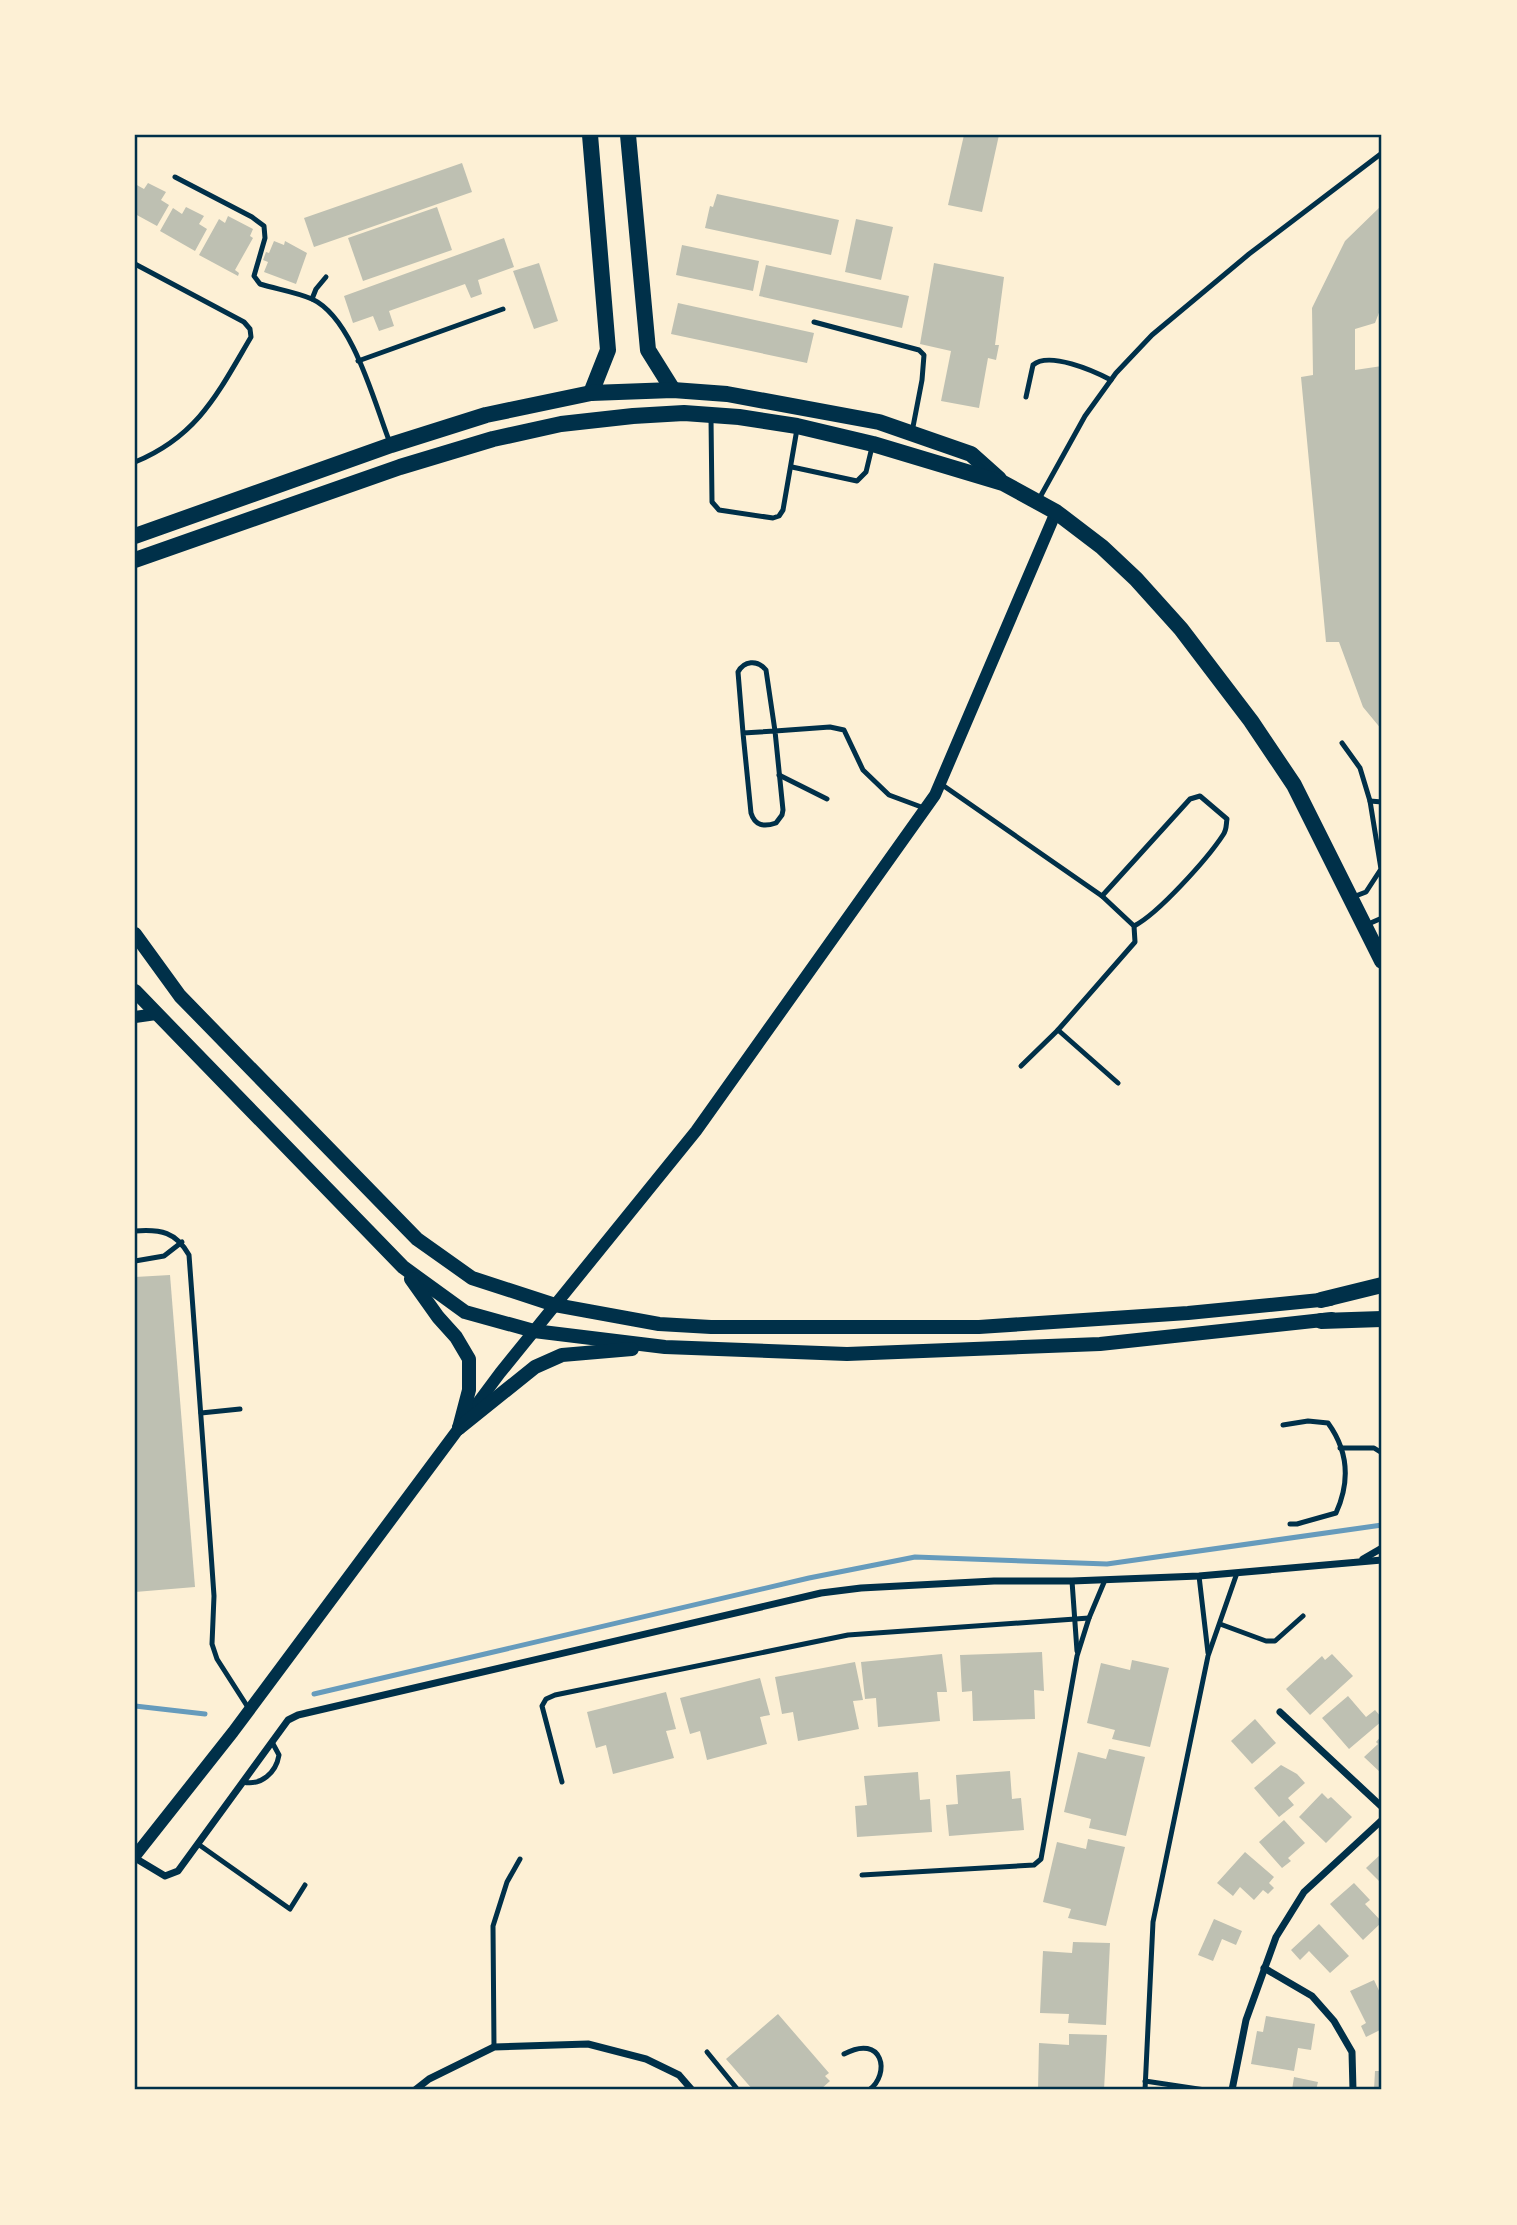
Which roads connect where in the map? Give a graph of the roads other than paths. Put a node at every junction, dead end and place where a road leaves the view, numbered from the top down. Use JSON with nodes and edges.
{"nodes":[{"id":1,"x":590,"y":135,"type":"edge"},
{"id":2,"x":628,"y":135,"type":"edge"},
{"id":3,"x":1382,"y":153,"type":"edge"},
{"id":4,"x":175,"y":177,"type":"dead end"},
{"id":5,"x":135,"y":264,"type":"edge"},
{"id":6,"x":326,"y":277,"type":"dead end"},
{"id":7,"x":312,"y":299,"type":"junction"},
{"id":8,"x":503,"y":309,"type":"dead end"},
{"id":9,"x":814,"y":322,"type":"dead end"},
{"id":10,"x":358,"y":361,"type":"junction"},
{"id":11,"x":1111,"y":380,"type":"junction"},
{"id":12,"x":673,"y":390,"type":"junction"},
{"id":13,"x":591,"y":393,"type":"junction"},
{"id":14,"x":1026,"y":397,"type":"dead end"},
{"id":15,"x":711,"y":415,"type":"junction"},
{"id":16,"x":797,"y":426,"type":"junction"},
{"id":17,"x":912,"y":432,"type":"junction"},
{"id":18,"x":873,"y":444,"type":"junction"},
{"id":19,"x":391,"y":445,"type":"junction"},
{"id":20,"x":135,"y":462,"type":"edge"},
{"id":21,"x":792,"y":467,"type":"junction"},
{"id":22,"x":1003,"y":483,"type":"junction"},
{"id":23,"x":1037,"y":502,"type":"junction"},
{"id":24,"x":1056,"y":512,"type":"junction"},
{"id":25,"x":135,"y":536,"type":"edge"},
{"id":26,"x":135,"y":560,"type":"edge"},
{"id":27,"x":775,"y":731,"type":"junction"},
{"id":28,"x":743,"y":733,"type":"junction"},
{"id":29,"x":1342,"y":743,"type":"dead end"},
{"id":30,"x":779,"y":775,"type":"junction"},
{"id":31,"x":940,"y":783,"type":"junction"},
{"id":32,"x":827,"y":799,"type":"dead end"},
{"id":33,"x":1370,"y":802,"type":"junction"},
{"id":34,"x":1382,"y":802,"type":"edge"},
{"id":35,"x":925,"y":808,"type":"junction"},
{"id":36,"x":1382,"y":869,"type":"edge"},
{"id":37,"x":1101,"y":895,"type":"junction"},
{"id":38,"x":1352,"y":897,"type":"junction"},
{"id":39,"x":1382,"y":918,"type":"edge"},
{"id":40,"x":1365,"y":925,"type":"junction"},
{"id":41,"x":1135,"y":926,"type":"junction"},
{"id":42,"x":135,"y":934,"type":"edge"},
{"id":43,"x":1382,"y":961,"type":"edge"},
{"id":44,"x":135,"y":991,"type":"edge"},
{"id":45,"x":156,"y":1014,"type":"junction"},
{"id":46,"x":135,"y":1017,"type":"edge"},
{"id":47,"x":1058,"y":1030,"type":"junction"},
{"id":48,"x":1021,"y":1066,"type":"dead end"},
{"id":49,"x":1118,"y":1083,"type":"dead end"},
{"id":50,"x":135,"y":1231,"type":"edge"},
{"id":51,"x":182,"y":1242,"type":"junction"},
{"id":52,"x":135,"y":1261,"type":"edge"},
{"id":53,"x":403,"y":1267,"type":"junction"},
{"id":54,"x":1382,"y":1285,"type":"edge"},
{"id":55,"x":1382,"y":1291,"type":"edge"},
{"id":56,"x":1321,"y":1300,"type":"junction"},
{"id":57,"x":555,"y":1306,"type":"junction"},
{"id":58,"x":1382,"y":1312,"type":"edge"},
{"id":59,"x":1382,"y":1319,"type":"edge"},
{"id":60,"x":1321,"y":1321,"type":"junction"},
{"id":61,"x":534,"y":1331,"type":"junction"},
{"id":62,"x":665,"y":1347,"type":"junction"},
{"id":63,"x":240,"y":1409,"type":"dead end"},
{"id":64,"x":201,"y":1413,"type":"junction"},
{"id":65,"x":1283,"y":1425,"type":"dead end"},
{"id":66,"x":459,"y":1429,"type":"junction"},
{"id":67,"x":1340,"y":1448,"type":"junction"},
{"id":68,"x":1382,"y":1453,"type":"edge"},
{"id":69,"x":1290,"y":1524,"type":"dead end"},
{"id":70,"x":1382,"y":1548,"type":"edge"},
{"id":71,"x":1382,"y":1560,"type":"edge"},
{"id":72,"x":1359,"y":1561,"type":"junction"},
{"id":73,"x":1237,"y":1573,"type":"junction"},
{"id":74,"x":1199,"y":1576,"type":"junction"},
{"id":75,"x":1105,"y":1580,"type":"junction"},
{"id":76,"x":1072,"y":1581,"type":"junction"},
{"id":77,"x":1303,"y":1616,"type":"dead end"},
{"id":78,"x":1089,"y":1618,"type":"junction"},
{"id":79,"x":1074,"y":1619,"type":"junction"},
{"id":80,"x":1220,"y":1624,"type":"junction"},
{"id":81,"x":1077,"y":1656,"type":"junction"},
{"id":82,"x":1208,"y":1656,"type":"junction"},
{"id":83,"x":249,"y":1709,"type":"junction"},
{"id":84,"x":1280,"y":1712,"type":"dead end"},
{"id":85,"x":272,"y":1742,"type":"junction"},
{"id":86,"x":243,"y":1782,"type":"junction"},
{"id":87,"x":562,"y":1783,"type":"dead end"},
{"id":88,"x":1382,"y":1807,"type":"edge"},
{"id":89,"x":1382,"y":1820,"type":"edge"},
{"id":90,"x":198,"y":1844,"type":"junction"},
{"id":91,"x":135,"y":1857,"type":"edge"},
{"id":92,"x":520,"y":1859,"type":"dead end"},
{"id":93,"x":862,"y":1875,"type":"dead end"},
{"id":94,"x":305,"y":1885,"type":"dead end"},
{"id":95,"x":1264,"y":1968,"type":"junction"},
{"id":96,"x":494,"y":2047,"type":"junction"},
{"id":97,"x":707,"y":2052,"type":"dead end"},
{"id":98,"x":844,"y":2054,"type":"dead end"},
{"id":99,"x":1145,"y":2081,"type":"junction"},
{"id":100,"x":415,"y":2090,"type":"edge"},
{"id":101,"x":692,"y":2090,"type":"edge"},
{"id":102,"x":738,"y":2090,"type":"edge"},
{"id":103,"x":869,"y":2090,"type":"edge"},
{"id":104,"x":1145,"y":2090,"type":"edge"},
{"id":105,"x":1205,"y":2090,"type":"edge"},
{"id":106,"x":1231,"y":2090,"type":"edge"},
{"id":107,"x":1353,"y":2090,"type":"edge"}],
"edges":[{"from":1,"to":13,"type":"main road"},
{"from":2,"to":12,"type":"main road"},
{"from":3,"to":11,"type":"lane"},
{"from":4,"to":7,"type":"lane"},
{"from":5,"to":20,"type":"lane"},
{"from":6,"to":7,"type":"lane"},
{"from":7,"to":10,"type":"lane"},
{"from":8,"to":10,"type":"lane"},
{"from":9,"to":17,"type":"lane"},
{"from":10,"to":19,"type":"lane"},
{"from":11,"to":14,"type":"lane"},
{"from":11,"to":23,"type":"lane"},
{"from":12,"to":13,"type":"main road"},
{"from":12,"to":17,"type":"main road"},
{"from":13,"to":19,"type":"main road"},
{"from":15,"to":16,"type":"main road"},
{"from":15,"to":21,"type":"lane"},
{"from":15,"to":26,"type":"main road"},
{"from":16,"to":18,"type":"main road"},
{"from":16,"to":21,"type":"lane"},
{"from":17,"to":22,"type":"main road"},
{"from":18,"to":21,"type":"lane"},
{"from":18,"to":22,"type":"main road"},
{"from":19,"to":25,"type":"main road"},
{"from":22,"to":23,"type":"main road"},
{"from":23,"to":24,"type":"main road"},
{"from":24,"to":31,"type":"street"},
{"from":24,"to":38,"type":"main road"},
{"from":27,"to":28,"type":"lane"},
{"from":27,"to":28,"type":"lane"},
{"from":27,"to":30,"type":"lane"},
{"from":27,"to":35,"type":"lane"},
{"from":28,"to":30,"type":"lane"},
{"from":29,"to":33,"type":"lane"},
{"from":30,"to":32,"type":"lane"},
{"from":31,"to":35,"type":"street"},
{"from":31,"to":37,"type":"lane"},
{"from":33,"to":34,"type":"lane"},
{"from":33,"to":36,"type":"lane"},
{"from":35,"to":57,"type":"street"},
{"from":36,"to":38,"type":"lane"},
{"from":37,"to":41,"type":"lane"},
{"from":37,"to":41,"type":"lane"},
{"from":38,"to":40,"type":"main road"},
{"from":39,"to":40,"type":"lane"},
{"from":40,"to":43,"type":"main road"},
{"from":41,"to":47,"type":"lane"},
{"from":42,"to":57,"type":"main road"},
{"from":44,"to":45,"type":"main road"},
{"from":45,"to":46,"type":"street"},
{"from":45,"to":53,"type":"main road"},
{"from":47,"to":48,"type":"lane"},
{"from":47,"to":49,"type":"lane"},
{"from":50,"to":51,"type":"lane"},
{"from":51,"to":52,"type":"lane"},
{"from":51,"to":64,"type":"lane"},
{"from":53,"to":61,"type":"main road"},
{"from":53,"to":66,"type":"main road"},
{"from":54,"to":56,"type":"main road"},
{"from":55,"to":56,"type":"main road"},
{"from":56,"to":57,"type":"main road"},
{"from":57,"to":61,"type":"street"},
{"from":58,"to":60,"type":"main road"},
{"from":59,"to":60,"type":"main road"},
{"from":60,"to":62,"type":"main road"},
{"from":61,"to":62,"type":"main road"},
{"from":61,"to":66,"type":"street"},
{"from":62,"to":66,"type":"main road"},
{"from":63,"to":64,"type":"lane"},
{"from":64,"to":83,"type":"lane"},
{"from":65,"to":67,"type":"lane"},
{"from":66,"to":83,"type":"street"},
{"from":67,"to":68,"type":"lane"},
{"from":67,"to":69,"type":"lane"},
{"from":70,"to":72,"type":"street"},
{"from":71,"to":72,"type":"street"},
{"from":72,"to":73,"type":"street"},
{"from":73,"to":74,"type":"street"},
{"from":73,"to":80,"type":"lane"},
{"from":74,"to":75,"type":"street"},
{"from":74,"to":82,"type":"lane"},
{"from":75,"to":76,"type":"street"},
{"from":75,"to":78,"type":"lane"},
{"from":76,"to":79,"type":"lane"},
{"from":76,"to":85,"type":"street"},
{"from":77,"to":80,"type":"lane"},
{"from":78,"to":79,"type":"lane"},
{"from":78,"to":81,"type":"lane"},
{"from":79,"to":81,"type":"lane"},
{"from":79,"to":87,"type":"lane"},
{"from":80,"to":82,"type":"lane"},
{"from":81,"to":93,"type":"lane"},
{"from":82,"to":99,"type":"lane"},
{"from":83,"to":91,"type":"street"},
{"from":84,"to":88,"type":"street"},
{"from":85,"to":86,"type":"street"},
{"from":85,"to":86,"type":"lane"},
{"from":86,"to":90,"type":"street"},
{"from":89,"to":95,"type":"street"},
{"from":90,"to":91,"type":"street"},
{"from":90,"to":94,"type":"lane"},
{"from":92,"to":96,"type":"lane"},
{"from":95,"to":106,"type":"street"},
{"from":95,"to":107,"type":"street"},
{"from":96,"to":100,"type":"street"},
{"from":96,"to":101,"type":"street"},
{"from":97,"to":102,"type":"lane"},
{"from":98,"to":103,"type":"lane"},
{"from":99,"to":104,"type":"lane"},
{"from":99,"to":105,"type":"lane"}]}
